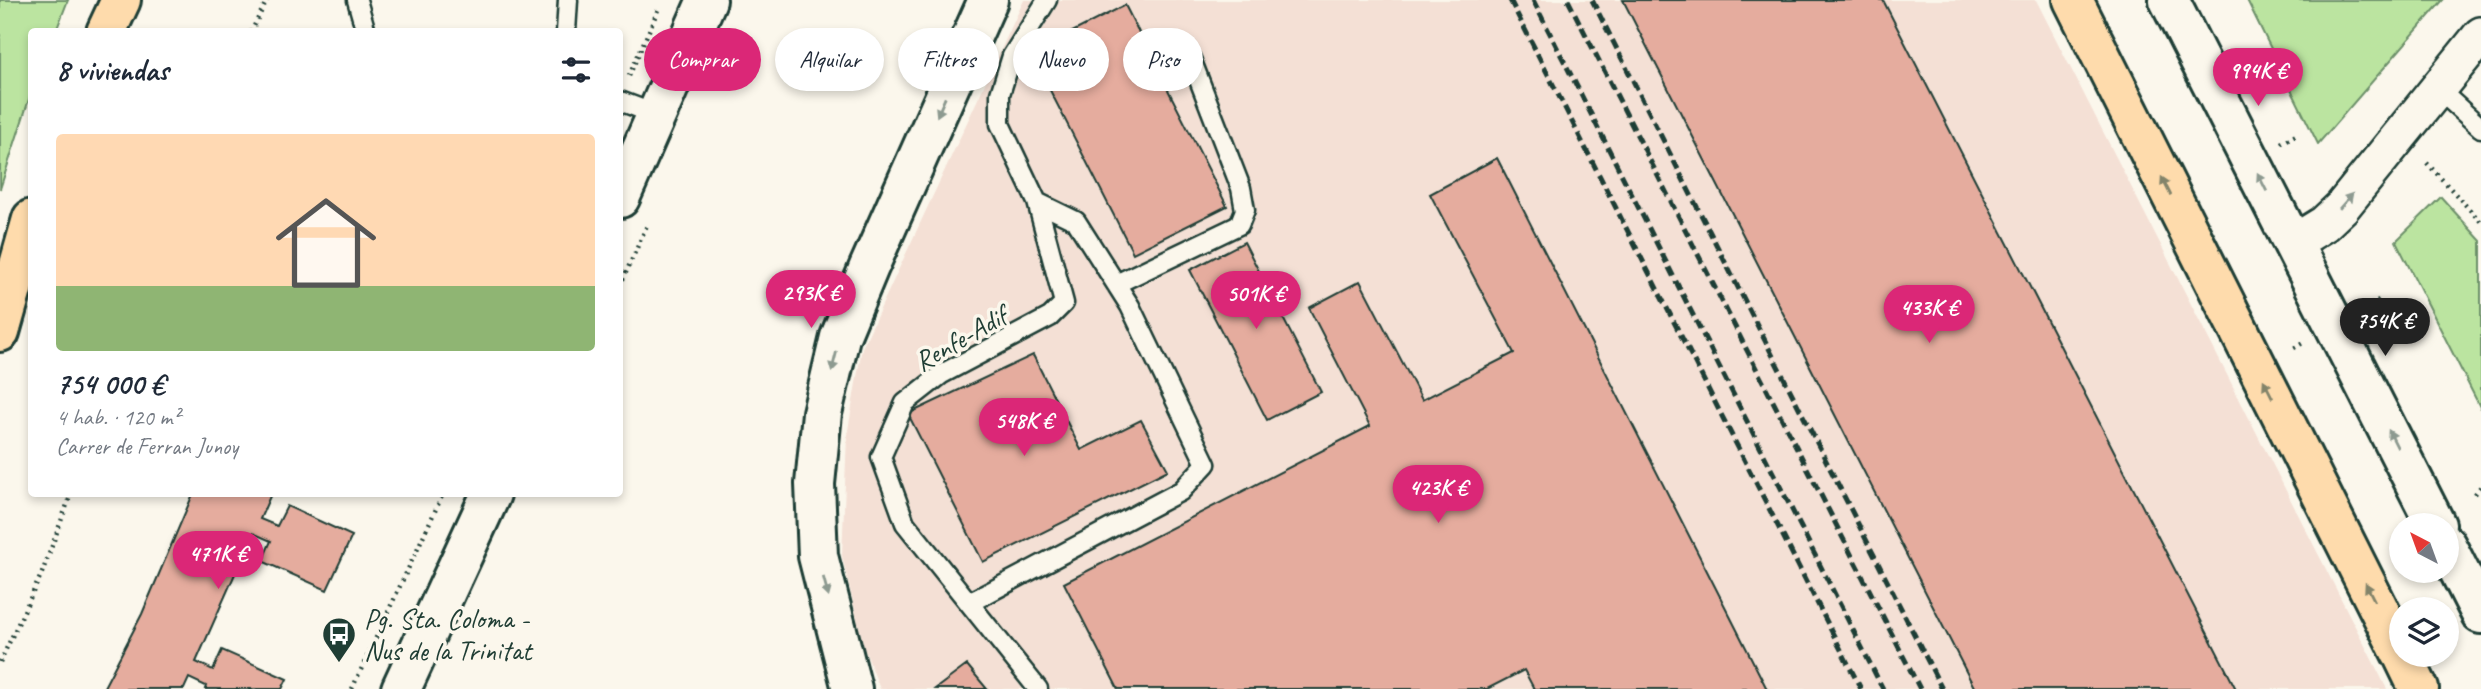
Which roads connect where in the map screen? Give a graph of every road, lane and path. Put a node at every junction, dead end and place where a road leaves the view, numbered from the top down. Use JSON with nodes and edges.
{"nodes":[{"id":1,"x":121,"y":0,"type":"edge"},
{"id":2,"x":267,"y":0,"type":"edge"},
{"id":3,"x":357,"y":0,"type":"edge"},
{"id":4,"x":568,"y":0,"type":"edge"},
{"id":5,"x":663,"y":0,"type":"edge"},
{"id":6,"x":707,"y":0,"type":"edge"},
{"id":7,"x":988,"y":0,"type":"edge"},
{"id":8,"x":1046,"y":0,"type":"edge"},
{"id":9,"x":2073,"y":0,"type":"edge"},
{"id":10,"x":2169,"y":0,"type":"edge"},
{"id":11,"x":108,"y":28,"type":"edge"},
{"id":12,"x":253,"y":28,"type":"edge"},
{"id":13,"x":365,"y":28,"type":"edge"},
{"id":14,"x":566,"y":28,"type":"edge"},
{"id":15,"x":2481,"y":35,"type":"edge"},
{"id":16,"x":629,"y":76,"type":"dead end"},
{"id":17,"x":2438,"y":89,"type":"junction"},
{"id":18,"x":1203,"y":90,"type":"edge"},
{"id":19,"x":623,"y":102,"type":"edge"},
{"id":20,"x":657,"y":115,"type":"junction"},
{"id":21,"x":2481,"y":128,"type":"edge"},
{"id":22,"x":2427,"y":163,"type":"dead end"},
{"id":23,"x":627,"y":165,"type":"edge"},
{"id":24,"x":623,"y":184,"type":"edge"},
{"id":25,"x":1037,"y":202,"type":"junction"},
{"id":26,"x":2481,"y":222,"type":"edge"},
{"id":27,"x":28,"y":233,"type":"edge"},
{"id":28,"x":2293,"y":243,"type":"junction"},
{"id":29,"x":1116,"y":284,"type":"junction"},
{"id":30,"x":0,"y":332,"type":"edge"},
{"id":31,"x":2481,"y":486,"type":"edge"},
{"id":32,"x":2475,"y":494,"type":"dead end"},
{"id":33,"x":70,"y":497,"type":"edge"},
{"id":34,"x":442,"y":497,"type":"edge"},
{"id":35,"x":490,"y":497,"type":"edge"},
{"id":36,"x":2430,"y":513,"type":"edge"},
{"id":37,"x":2459,"y":571,"type":"edge"},
{"id":38,"x":970,"y":603,"type":"junction"},
{"id":39,"x":2481,"y":614,"type":"edge"},
{"id":40,"x":2389,"y":630,"type":"edge"},
{"id":41,"x":0,"y":662,"type":"edge"},
{"id":42,"x":2408,"y":667,"type":"edge"},
{"id":43,"x":352,"y":689,"type":"edge"},
{"id":44,"x":401,"y":689,"type":"edge"},
{"id":45,"x":852,"y":689,"type":"edge"},
{"id":46,"x":1038,"y":689,"type":"edge"},
{"id":47,"x":2419,"y":689,"type":"edge"}],
"edges":[{"from":1,"to":11,"type":"highway"},
{"from":2,"to":12,"type":"path"},
{"from":3,"to":13,"type":"lane"},
{"from":4,"to":14,"type":"lane"},
{"from":5,"to":16,"type":"path"},
{"from":6,"to":20,"type":"main road"},
{"from":7,"to":45,"type":"main road","one_way":true},
{"from":8,"to":25,"type":"lane"},
{"from":40,"to":9,"type":"highway","one_way":true},
{"from":28,"to":10,"type":"main road","one_way":true},
{"from":15,"to":17,"type":"street"},
{"from":17,"to":21,"type":"lane"},
{"from":28,"to":17,"type":"street","one_way":true},
{"from":18,"to":29,"type":"lane"},
{"from":19,"to":20,"type":"lane"},
{"from":20,"to":23,"type":"main road"},
{"from":22,"to":26,"type":"path"},
{"from":23,"to":24,"type":"main road"},
{"from":25,"to":29,"type":"lane"},
{"from":25,"to":38,"type":"lane","name":"Renfe-Adif"},
{"from":27,"to":30,"type":"highway"},
{"from":36,"to":28,"type":"main road","one_way":true},
{"from":29,"to":38,"type":"lane"},
{"from":31,"to":32,"type":"path"},
{"from":33,"to":41,"type":"path"},
{"from":34,"to":43,"type":"path"},
{"from":35,"to":44,"type":"main road"},
{"from":37,"to":39,"type":"main road"},
{"from":38,"to":46,"type":"lane","name":"Renfe-Adif"},
{"from":42,"to":47,"type":"highway"}]}
